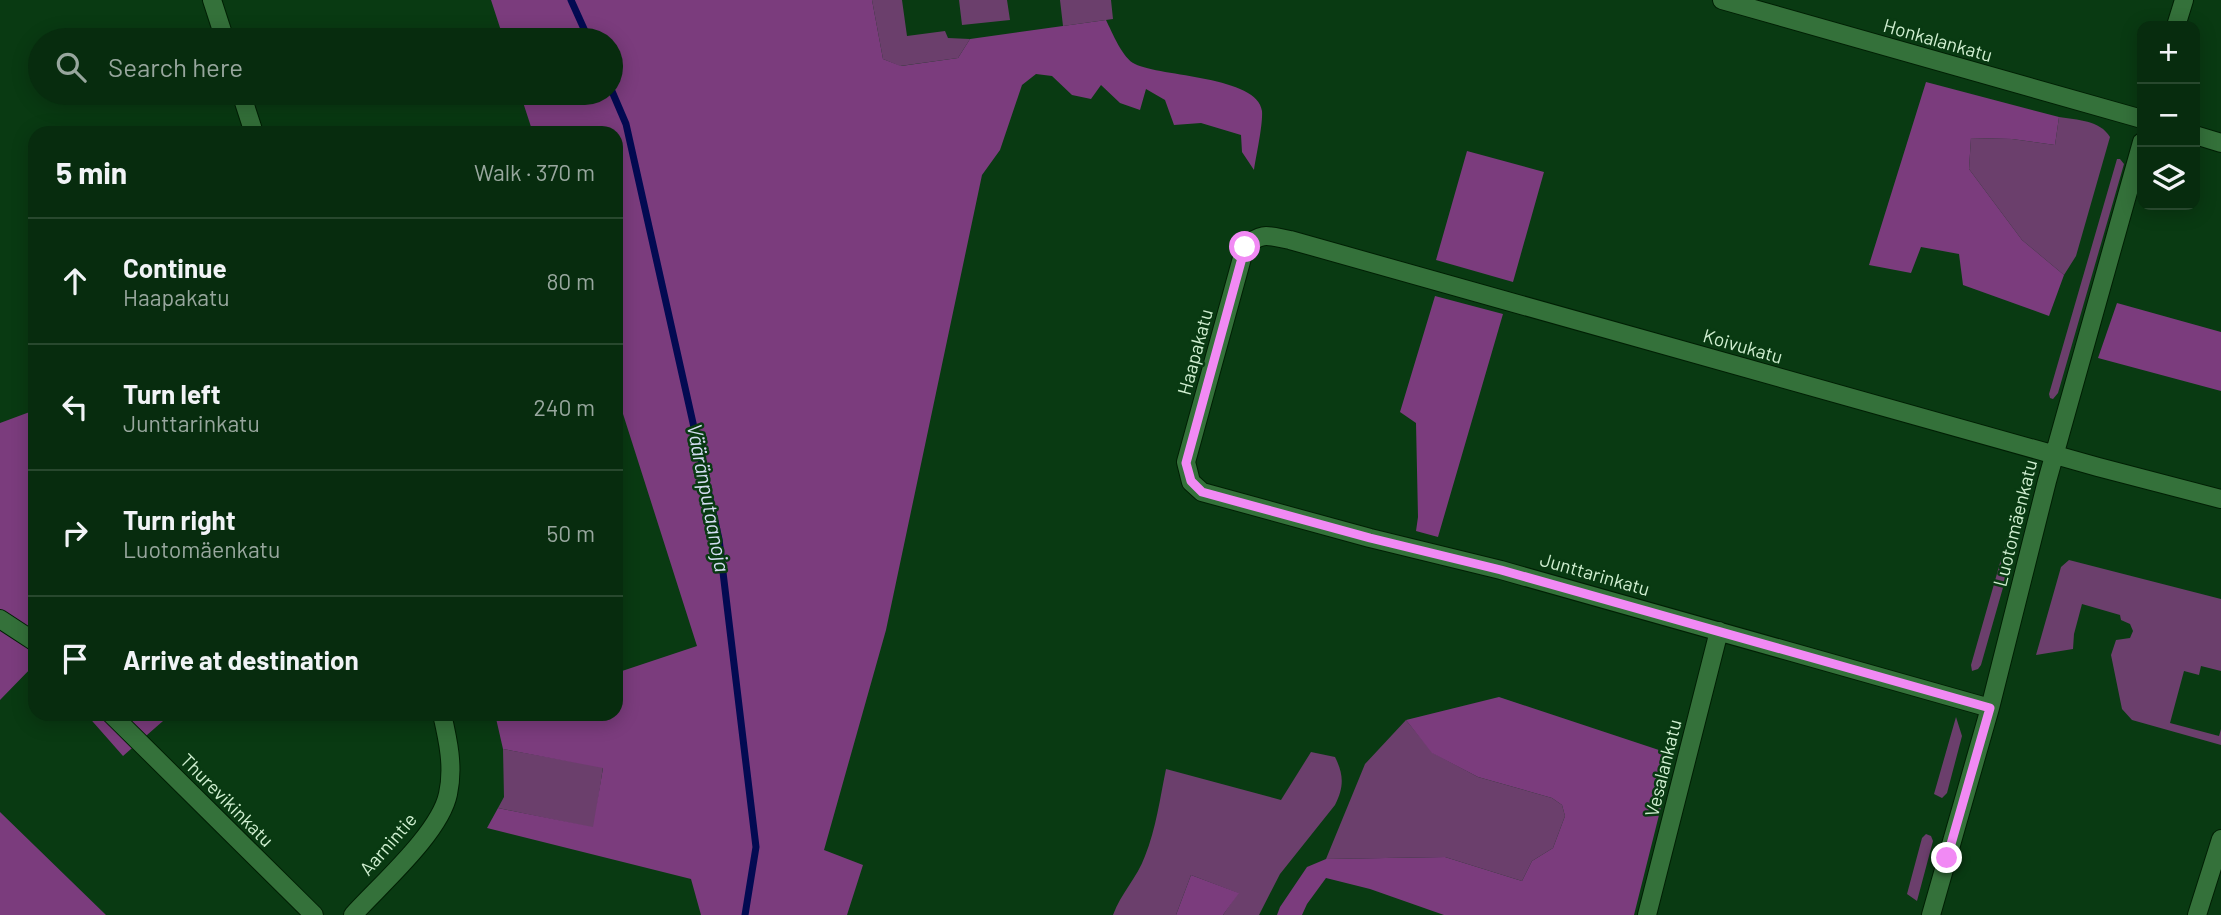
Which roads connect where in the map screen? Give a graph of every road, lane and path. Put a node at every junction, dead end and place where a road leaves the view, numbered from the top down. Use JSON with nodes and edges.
{"nodes":[{"id":1,"x":212,"y":0,"type":"edge"},
{"id":2,"x":1722,"y":0,"type":"edge"},
{"id":3,"x":2184,"y":0,"type":"edge"},
{"id":4,"x":2178,"y":21,"type":"edge"},
{"id":5,"x":221,"y":28,"type":"edge"},
{"id":6,"x":245,"y":105,"type":"edge"},
{"id":7,"x":2137,"y":118,"type":"edge"},
{"id":8,"x":252,"y":126,"type":"edge"},
{"id":9,"x":2200,"y":137,"type":"edge"},
{"id":10,"x":2221,"y":143,"type":"edge"},
{"id":11,"x":2141,"y":147,"type":"edge"},
{"id":12,"x":1254,"y":238,"type":"joint"},
{"id":13,"x":2054,"y":455,"type":"junction"},
{"id":14,"x":1191,"y":481,"type":"joint"},
{"id":15,"x":2221,"y":499,"type":"edge"},
{"id":16,"x":0,"y":619,"type":"edge"},
{"id":17,"x":1720,"y":631,"type":"junction"},
{"id":18,"x":28,"y":637,"type":"edge"},
{"id":19,"x":1990,"y":708,"type":"junction"},
{"id":20,"x":118,"y":721,"type":"edge"},
{"id":21,"x":444,"y":721,"type":"edge"},
{"id":22,"x":2221,"y":839,"type":"edge"},
{"id":23,"x":314,"y":915,"type":"edge"},
{"id":24,"x":352,"y":915,"type":"edge"},
{"id":25,"x":1647,"y":915,"type":"edge"},
{"id":26,"x":1931,"y":915,"type":"edge"},
{"id":27,"x":2197,"y":915,"type":"edge"}],
"edges":[{"from":1,"to":5,"type":"street"},
{"from":2,"to":7,"type":"street","name":"Honkalankatu"},
{"from":3,"to":4,"type":"street"},
{"from":6,"to":8,"type":"street"},
{"from":9,"to":10,"type":"street"},
{"from":11,"to":13,"type":"street","name":"Luotomäenkatu"},
{"from":12,"to":13,"type":"street","name":"Koivukatu"},
{"from":12,"to":14,"type":"street","name":"Haapakatu"},
{"from":13,"to":15,"type":"street","name":"Koivukatu"},
{"from":13,"to":19,"type":"street","name":"Luotomäenkatu"},
{"from":14,"to":17,"type":"street","name":"Junttarinkatu"},
{"from":16,"to":18,"type":"street"},
{"from":17,"to":19,"type":"street","name":"Junttarinkatu"},
{"from":17,"to":25,"type":"street","name":"Vesalankatu"},
{"from":19,"to":26,"type":"street","name":"Luotomäenkatu"},
{"from":20,"to":23,"type":"street","name":"Thurevikinkatu"},
{"from":21,"to":24,"type":"street","name":"Aarnintie"},
{"from":22,"to":27,"type":"street"}]}
